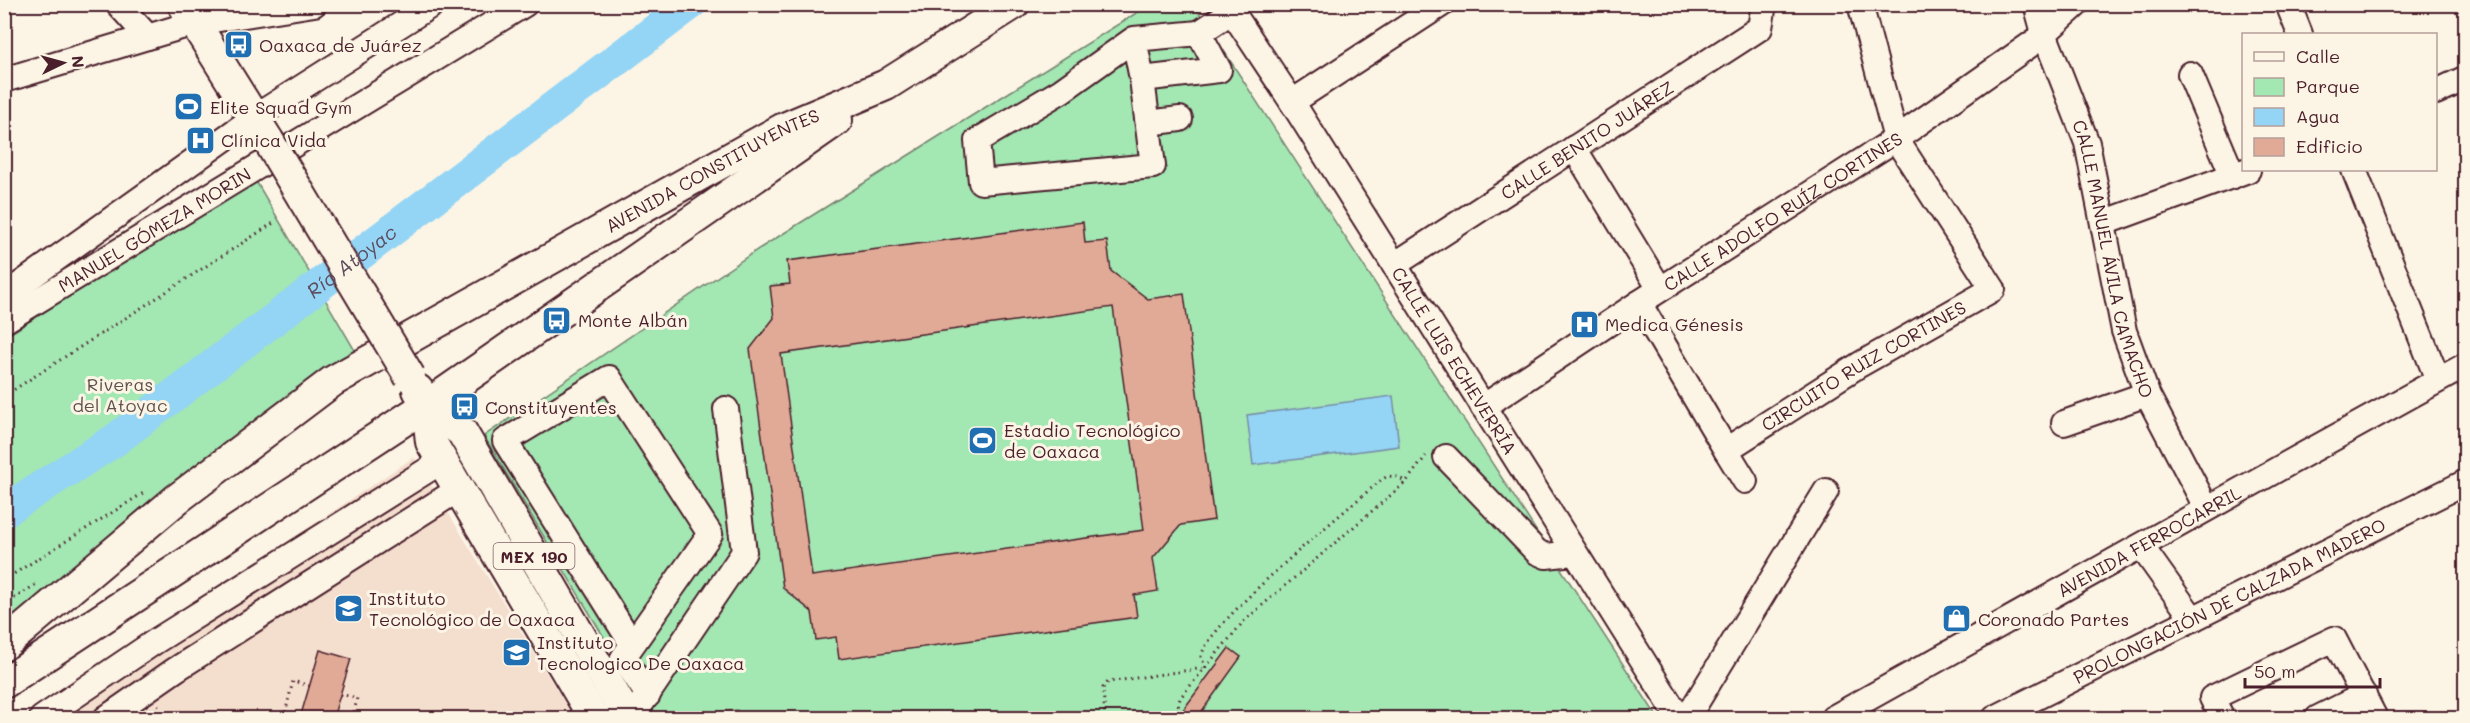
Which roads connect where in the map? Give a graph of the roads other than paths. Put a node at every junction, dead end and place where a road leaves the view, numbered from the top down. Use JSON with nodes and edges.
{"nodes":[{"id":1,"x":118,"y":4,"type":"edge"},
{"id":2,"x":314,"y":4,"type":"edge"},
{"id":3,"x":525,"y":4,"type":"edge"},
{"id":4,"x":1014,"y":4,"type":"edge"},
{"id":5,"x":1442,"y":4,"type":"edge"},
{"id":6,"x":1764,"y":4,"type":"edge"},
{"id":7,"x":1860,"y":4,"type":"edge"},
{"id":8,"x":2036,"y":4,"type":"edge"},
{"id":9,"x":2077,"y":4,"type":"edge"},
{"id":10,"x":2288,"y":4,"type":"edge"},
{"id":11,"x":426,"y":7,"type":"edge"},
{"id":12,"x":1229,"y":8,"type":"edge"},
{"id":13,"x":189,"y":14,"type":"edge"},
{"id":14,"x":1199,"y":33,"type":"junction"},
{"id":15,"x":2044,"y":33,"type":"junction"},
{"id":16,"x":2300,"y":33,"type":"edge"},
{"id":17,"x":148,"y":37,"type":"junction"},
{"id":18,"x":1134,"y":39,"type":"junction"},
{"id":19,"x":10,"y":72,"type":"edge"},
{"id":20,"x":2190,"y":74,"type":"dead end"},
{"id":21,"x":2466,"y":78,"type":"edge"},
{"id":22,"x":1142,"y":79,"type":"junction"},
{"id":23,"x":886,"y":86,"type":"junction"},
{"id":24,"x":2437,"y":92,"type":"edge"},
{"id":25,"x":1292,"y":102,"type":"junction"},
{"id":26,"x":1180,"y":119,"type":"dead end"},
{"id":27,"x":1148,"y":123,"type":"junction"},
{"id":28,"x":262,"y":128,"type":"junction"},
{"id":29,"x":1896,"y":139,"type":"junction"},
{"id":30,"x":1574,"y":148,"type":"junction"},
{"id":31,"x":2354,"y":171,"type":"edge"},
{"id":32,"x":2240,"y":172,"type":"edge"},
{"id":33,"x":2103,"y":223,"type":"junction"},
{"id":34,"x":1394,"y":265,"type":"junction"},
{"id":35,"x":1660,"y":289,"type":"junction"},
{"id":36,"x":4,"y":296,"type":"edge"},
{"id":37,"x":1639,"y":303,"type":"junction"},
{"id":38,"x":4,"y":321,"type":"edge"},
{"id":39,"x":2466,"y":365,"type":"edge"},
{"id":40,"x":2438,"y":380,"type":"junction"},
{"id":41,"x":2147,"y":393,"type":"junction"},
{"id":42,"x":427,"y":405,"type":"junction"},
{"id":43,"x":1483,"y":407,"type":"junction"},
{"id":44,"x":726,"y":409,"type":"dead end"},
{"id":45,"x":2064,"y":423,"type":"dead end"},
{"id":46,"x":1726,"y":450,"type":"junction"},
{"id":47,"x":1446,"y":457,"type":"road end"},
{"id":48,"x":442,"y":461,"type":"junction"},
{"id":49,"x":1745,"y":481,"type":"dead end"},
{"id":50,"x":2466,"y":482,"type":"edge"},
{"id":51,"x":459,"y":489,"type":"junction"},
{"id":52,"x":1826,"y":490,"type":"dead end"},
{"id":53,"x":2206,"y":507,"type":"junction"},
{"id":54,"x":2141,"y":546,"type":"junction"},
{"id":55,"x":1574,"y":553,"type":"junction"},
{"id":56,"x":2193,"y":619,"type":"junction"},
{"id":57,"x":156,"y":641,"type":"junction"},
{"id":58,"x":632,"y":644,"type":"junction"},
{"id":59,"x":4,"y":645,"type":"edge"},
{"id":60,"x":594,"y":660,"type":"junction"},
{"id":61,"x":175,"y":670,"type":"junction"},
{"id":62,"x":568,"y":676,"type":"junction"},
{"id":63,"x":4,"y":682,"type":"edge"},
{"id":64,"x":648,"y":695,"type":"junction"},
{"id":65,"x":2364,"y":695,"type":"junction"},
{"id":66,"x":1677,"y":717,"type":"edge"},
{"id":67,"x":42,"y":718,"type":"edge"},
{"id":68,"x":106,"y":718,"type":"edge"},
{"id":69,"x":594,"y":718,"type":"edge"},
{"id":70,"x":629,"y":718,"type":"edge"},
{"id":71,"x":1833,"y":718,"type":"edge"},
{"id":72,"x":1995,"y":718,"type":"edge"},
{"id":73,"x":2222,"y":718,"type":"edge"},
{"id":74,"x":2318,"y":718,"type":"edge"},
{"id":75,"x":2375,"y":718,"type":"edge"}],
"edges":[{"from":1,"to":17,"type":"street"},
{"from":2,"to":13,"type":"street"},
{"from":3,"to":38,"type":"street","name":"MANUEL GÓMEZA MORIN"},
{"from":4,"to":23,"type":"main road","name":"AVENIDA CONSTITUYENTES"},
{"from":5,"to":25,"type":"street"},
{"from":6,"to":30,"type":"street","name":"CALLE BENITO JUÁREZ"},
{"from":7,"to":29,"type":"street"},
{"from":8,"to":15,"type":"street","name":"CALLE MANUEL ÁVILA CAMACHO"},
{"from":9,"to":15,"type":"street","name":"CALLE ADOLFO RUÍZ CORTINES"},
{"from":10,"to":16,"type":"street"},
{"from":11,"to":28,"type":"street"},
{"from":12,"to":14,"type":"street"},
{"from":12,"to":25,"type":"street","name":"CALLE LUIS ECHEVERRÍA"},
{"from":13,"to":17,"type":"street"},
{"from":13,"to":28,"type":"main road"},
{"from":14,"to":18,"type":"street"},
{"from":14,"to":22,"type":"street"},
{"from":15,"to":29,"type":"street","name":"CALLE ADOLFO RUÍZ CORTINES"},
{"from":15,"to":33,"type":"street","name":"CALLE MANUEL ÁVILA CAMACHO"},
{"from":17,"to":19,"type":"street"},
{"from":18,"to":22,"type":"street"},
{"from":18,"to":27,"type":"street"},
{"from":20,"to":32,"type":"street"},
{"from":21,"to":24,"type":"street"},
{"from":22,"to":27,"type":"street"},
{"from":23,"to":42,"type":"main road"},
{"from":23,"to":59,"type":"main road","name":"AVENIDA CONSTITUYENTES"},
{"from":25,"to":34,"type":"street","name":"CALLE LUIS ECHEVERRÍA"},
{"from":26,"to":27,"type":"street"},
{"from":28,"to":36,"type":"street"},
{"from":28,"to":42,"type":"main road","number":"MEX 190","bridge":true},
{"from":29,"to":35,"type":"street","name":"CALLE ADOLFO RUÍZ CORTINES"},
{"from":29,"to":46,"type":"street","name":"CIRCUITO RUIZ CORTINES"},
{"from":30,"to":34,"type":"street","name":"CALLE BENITO JUÁREZ"},
{"from":30,"to":35,"type":"street"},
{"from":31,"to":40,"type":"street"},
{"from":32,"to":33,"type":"street"},
{"from":33,"to":41,"type":"street","name":"CALLE MANUEL ÁVILA CAMACHO"},
{"from":34,"to":43,"type":"street","name":"CALLE LUIS ECHEVERRÍA"},
{"from":35,"to":37,"type":"street","name":"CALLE ADOLFO RUÍZ CORTINES"},
{"from":37,"to":43,"type":"street","name":"CALLE ADOLFO RUÍZ CORTINES"},
{"from":37,"to":46,"type":"street"},
{"from":39,"to":40,"type":"street","name":"AVENIDA FERROCARRIL"},
{"from":40,"to":53,"type":"street","name":"AVENIDA FERROCARRIL"},
{"from":41,"to":45,"type":"street"},
{"from":41,"to":53,"type":"street","name":"CALLE MANUEL ÁVILA CAMACHO"},
{"from":42,"to":48,"type":"main road","number":"MEX 190"},
{"from":42,"to":60,"type":"main road","number":"MEX 190"},
{"from":42,"to":63,"type":"main road"},
{"from":43,"to":55,"type":"street","name":"CALLE LUIS ECHEVERRÍA"},
{"from":44,"to":64,"type":"street"},
{"from":46,"to":49,"type":"street"},
{"from":47,"to":55,"type":"street"},
{"from":48,"to":51,"type":"main road","number":"MEX 190"},
{"from":48,"to":57,"type":"street"},
{"from":50,"to":56,"type":"street","name":"PROLONGACIÓN DE CALZADA MADERO"},
{"from":51,"to":61,"type":"street"},
{"from":51,"to":62,"type":"main road","number":"MEX 190"},
{"from":52,"to":66,"type":"street"},
{"from":53,"to":54,"type":"street","name":"AVENIDA FERROCARRIL"},
{"from":54,"to":56,"type":"street"},
{"from":54,"to":71,"type":"street","name":"AVENIDA FERROCARRIL"},
{"from":55,"to":66,"type":"street","name":"CALLE LUIS ECHEVERRÍA"},
{"from":56,"to":72,"type":"street","name":"PROLONGACIÓN DE CALZADA MADERO"},
{"from":57,"to":61,"type":"street"},
{"from":57,"to":67,"type":"street"},
{"from":58,"to":58,"type":"street"},
{"from":58,"to":64,"type":"street"},
{"from":60,"to":62,"type":"main road"},
{"from":60,"to":70,"type":"main road","number":"MEX 190"},
{"from":61,"to":68,"type":"street"},
{"from":62,"to":69,"type":"main road","number":"MEX 190"},
{"from":64,"to":70,"type":"street"},
{"from":65,"to":73,"type":"street"},
{"from":65,"to":74,"type":"street"},
{"from":65,"to":75,"type":"street"}]}
